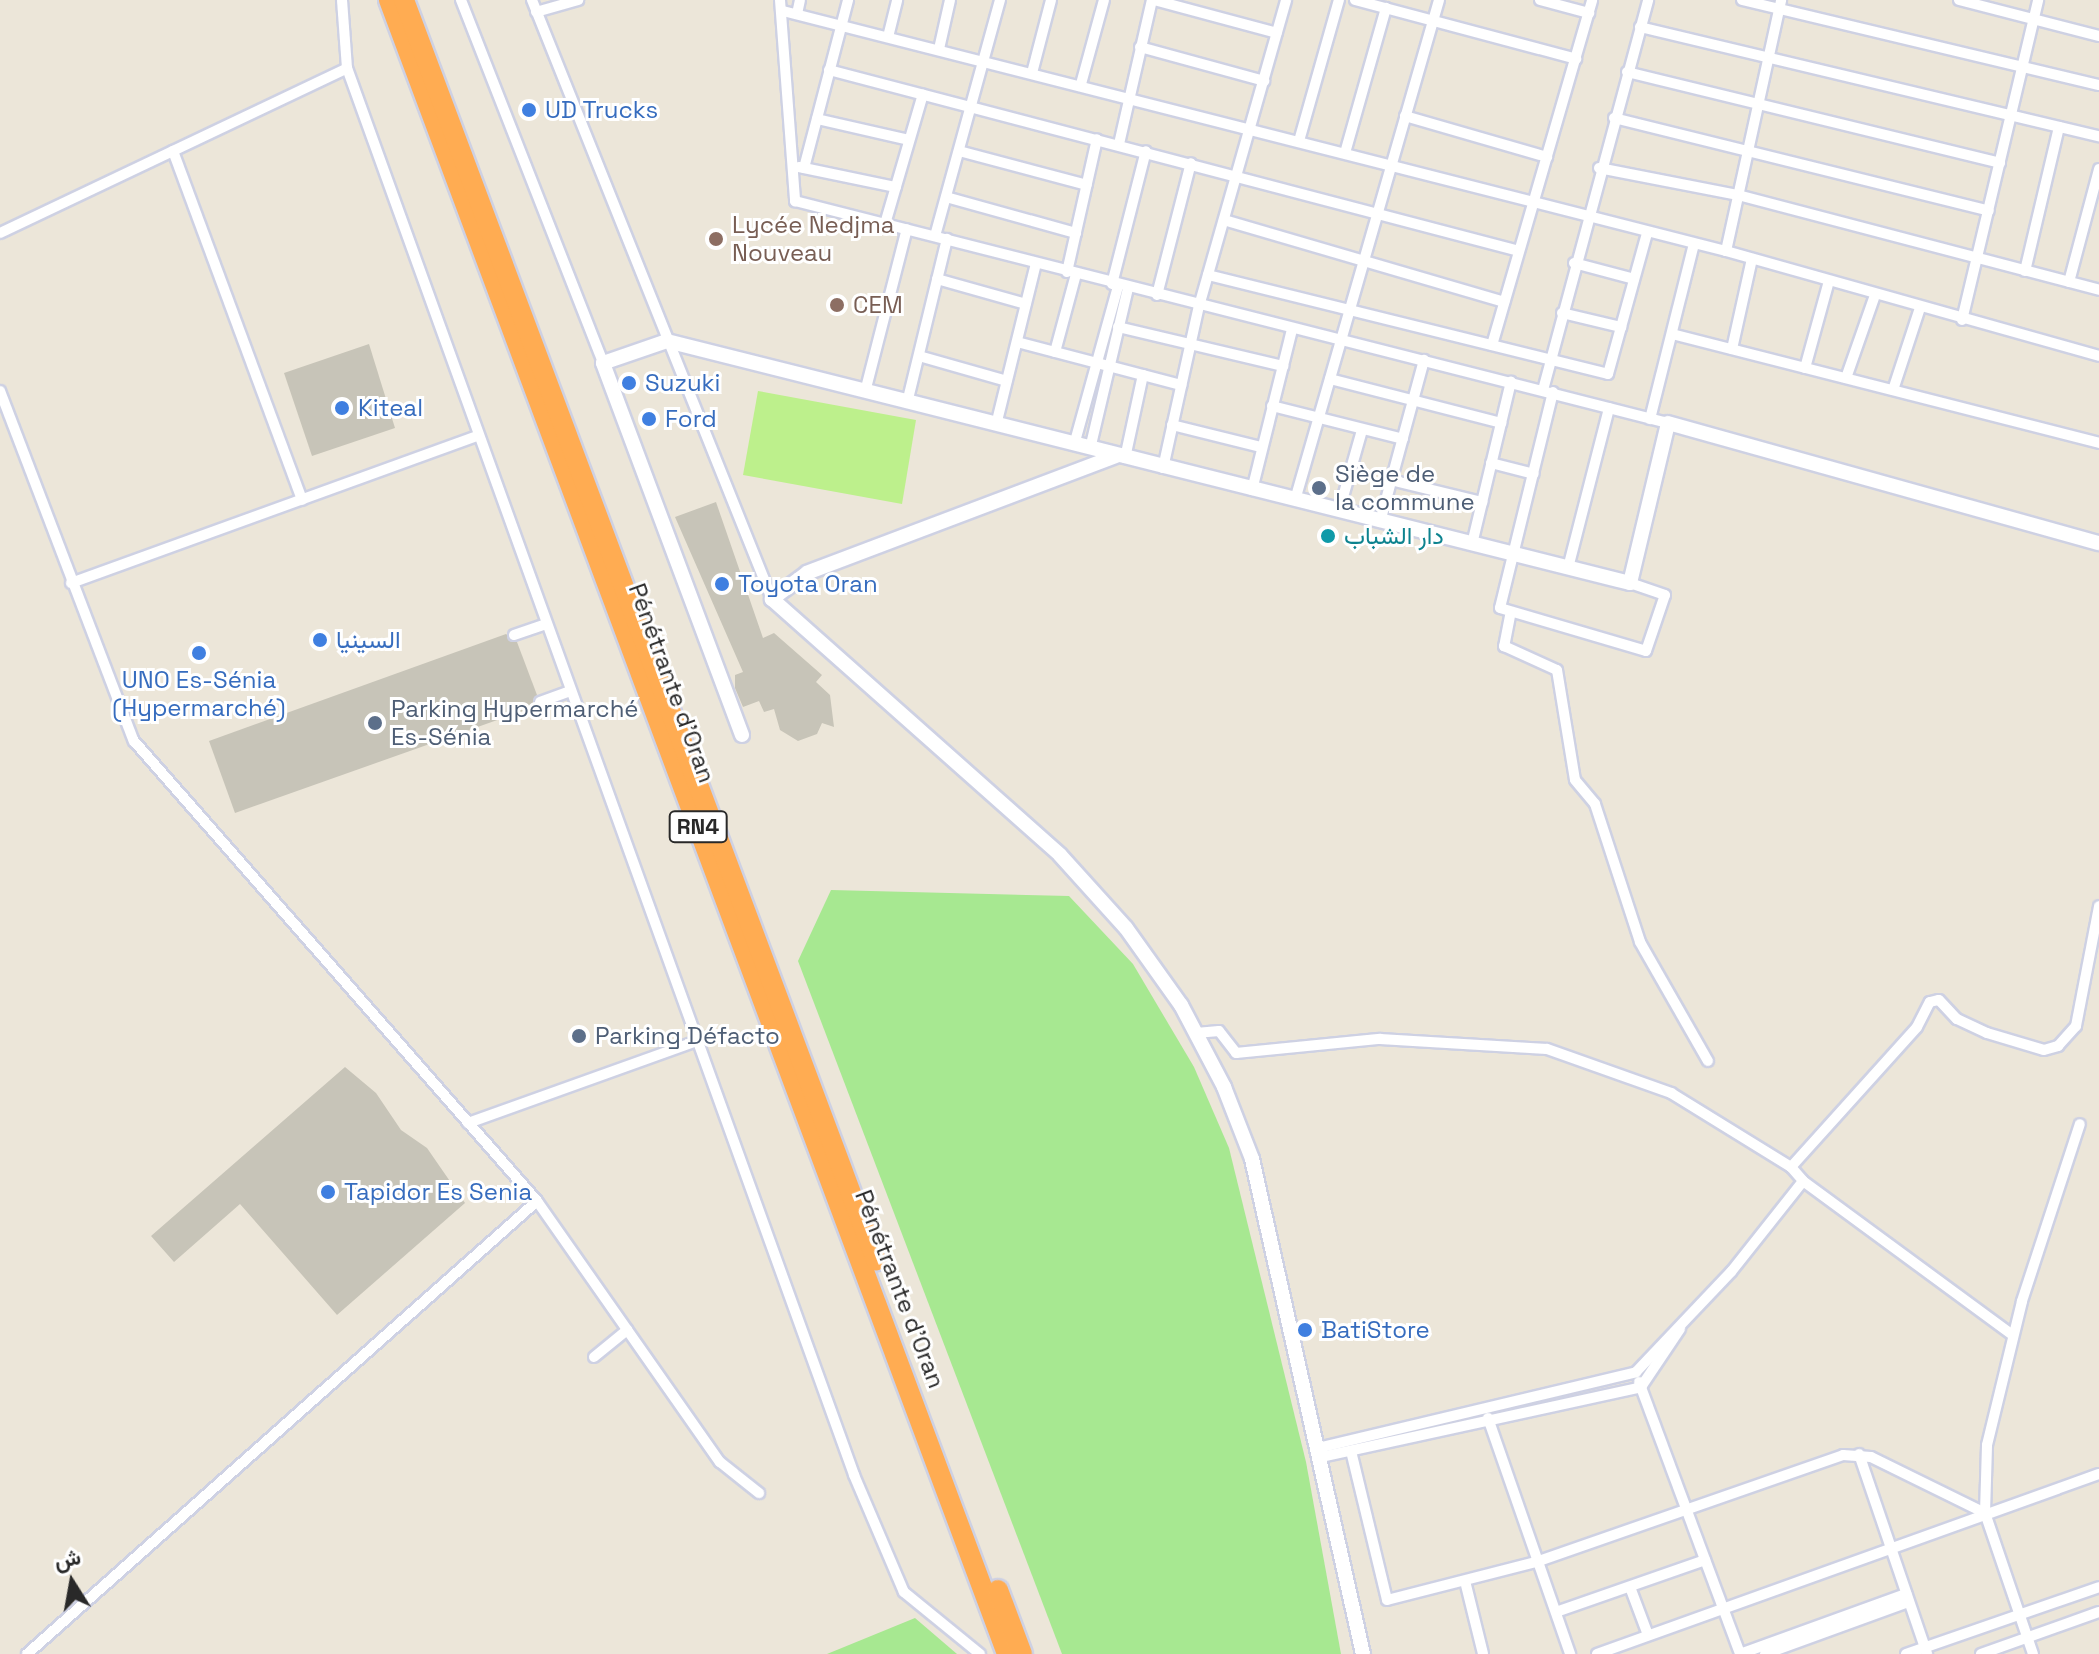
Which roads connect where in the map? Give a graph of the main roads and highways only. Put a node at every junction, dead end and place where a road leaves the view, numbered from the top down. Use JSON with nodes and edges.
{"nodes":[{"id":1,"x":389,"y":0,"type":"edge"},
{"id":2,"x":404,"y":0,"type":"edge"},
{"id":3,"x":1007,"y":1654,"type":"edge"},
{"id":4,"x":1022,"y":1654,"type":"edge"}],
"edges":[{"from":1,"to":3,"type":"highway","name":"Pénétrante d'Oran","number":"RN4"},
{"from":2,"to":4,"type":"highway","name":"Pénétrante d'Oran","number":"RN4"}]}
